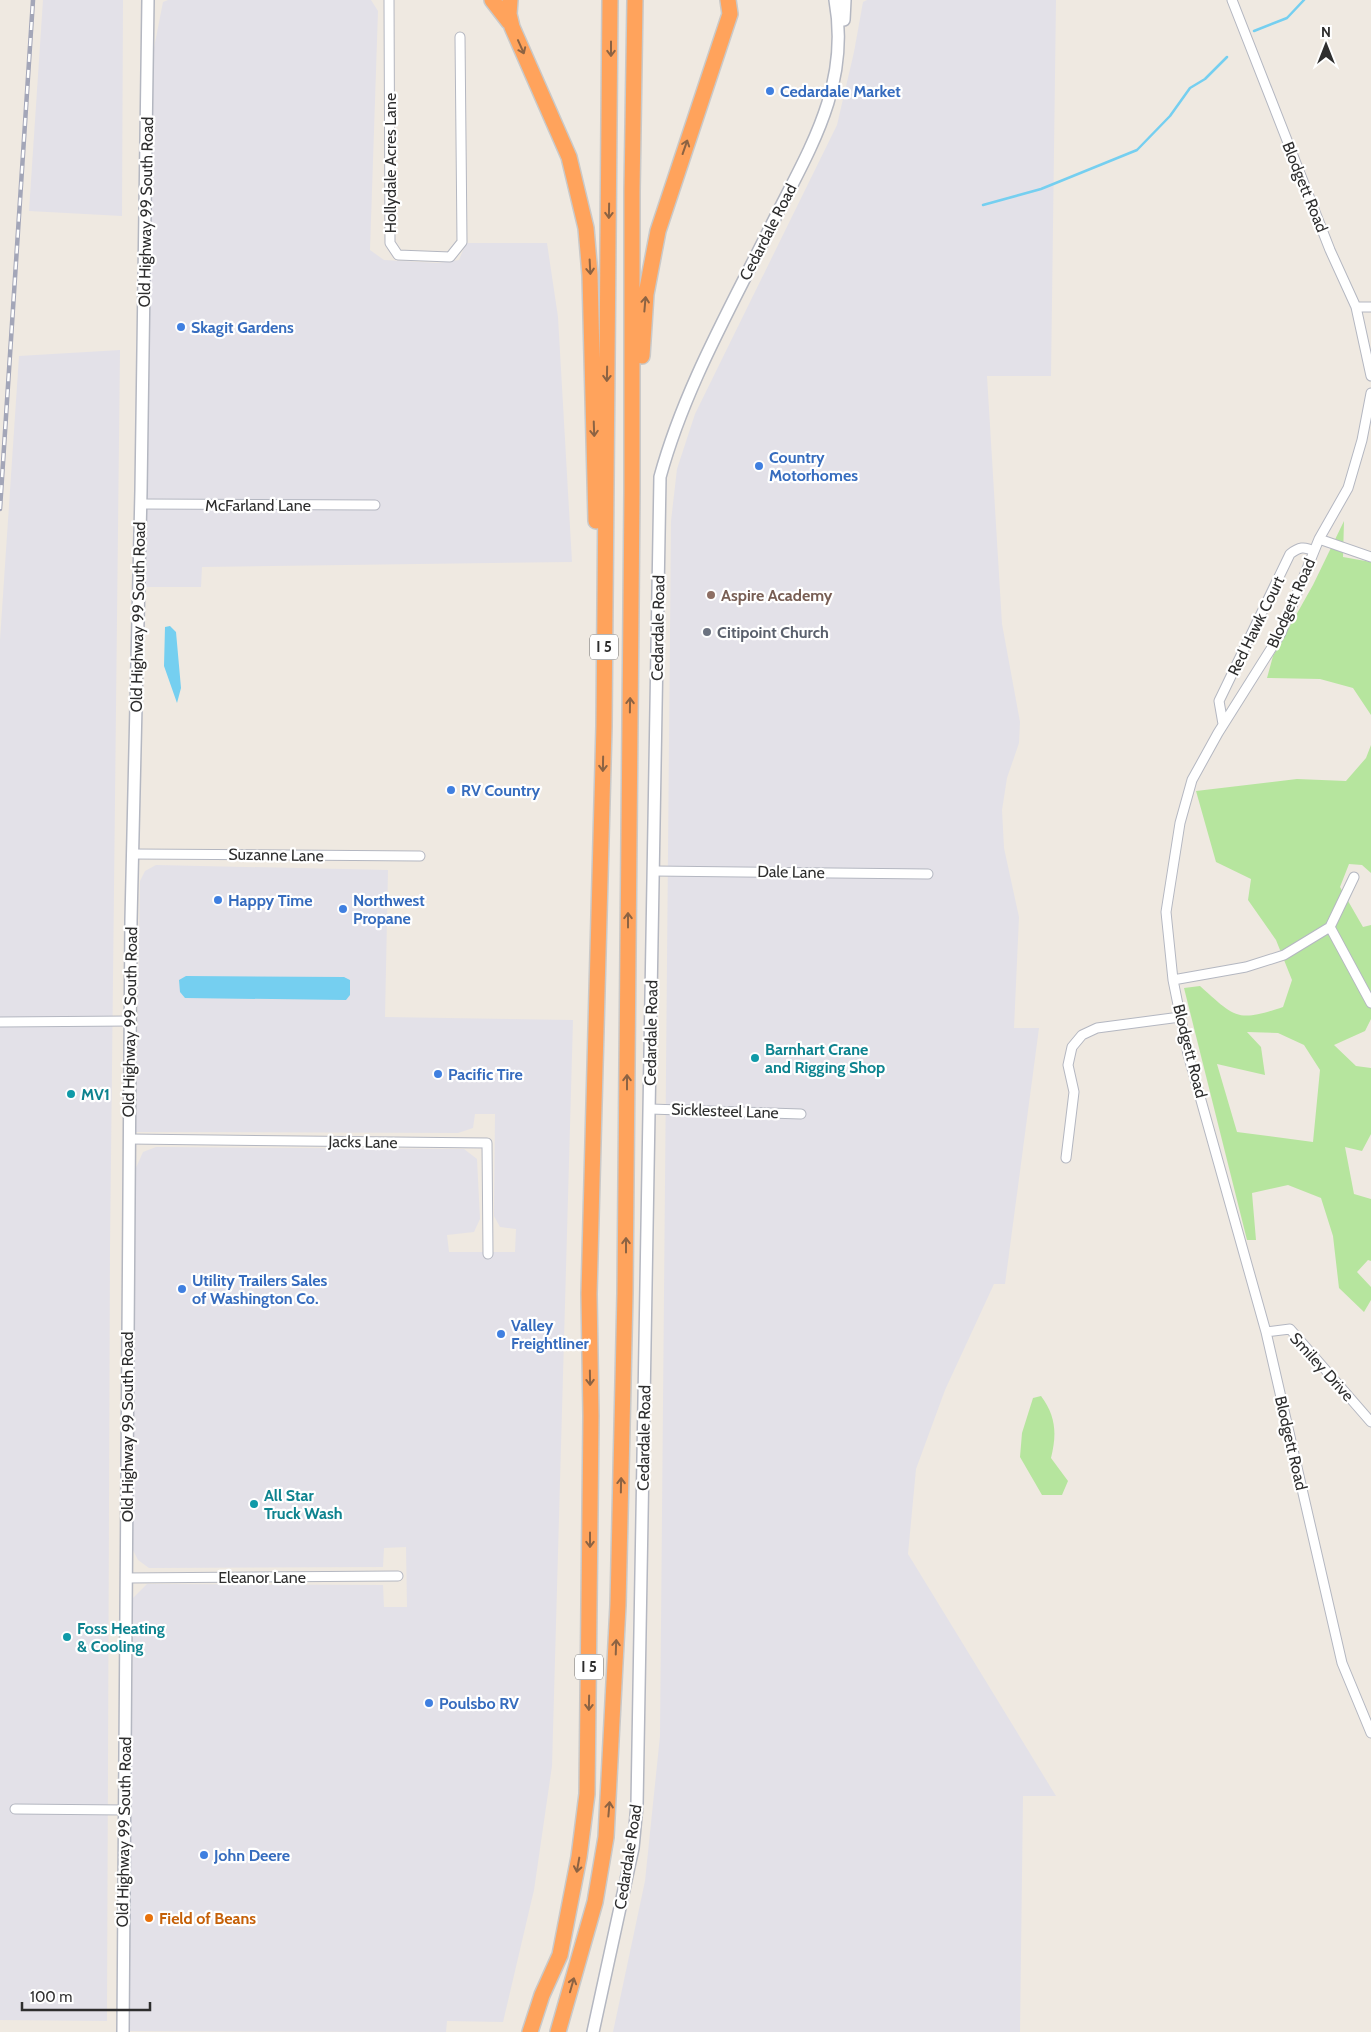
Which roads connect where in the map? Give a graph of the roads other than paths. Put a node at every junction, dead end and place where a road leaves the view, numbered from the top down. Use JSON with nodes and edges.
{"nodes":[{"id":1,"x":148,"y":0,"type":"edge"},
{"id":2,"x":389,"y":0,"type":"edge"},
{"id":3,"x":492,"y":0,"type":"edge"},
{"id":4,"x":510,"y":0,"type":"edge"},
{"id":5,"x":610,"y":0,"type":"edge"},
{"id":6,"x":635,"y":0,"type":"edge"},
{"id":7,"x":740,"y":0,"type":"edge"},
{"id":8,"x":835,"y":0,"type":"edge"},
{"id":9,"x":845,"y":0,"type":"edge"},
{"id":10,"x":1232,"y":0,"type":"edge"},
{"id":11,"x":729,"y":7,"type":"edge"},
{"id":12,"x":512,"y":27,"type":"junction"},
{"id":13,"x":460,"y":37,"type":"dead end"},
{"id":14,"x":837,"y":68,"type":"junction"},
{"id":15,"x":1356,"y":307,"type":"junction"},
{"id":16,"x":1371,"y":307,"type":"edge"},
{"id":17,"x":1371,"y":376,"type":"edge"},
{"id":18,"x":1371,"y":393,"type":"edge"},
{"id":19,"x":632,"y":492,"type":"junction"},
{"id":20,"x":141,"y":504,"type":"junction"},
{"id":21,"x":375,"y":505,"type":"dead end"},
{"id":22,"x":1319,"y":539,"type":"junction"},
{"id":23,"x":1314,"y":551,"type":"junction"},
{"id":24,"x":1371,"y":557,"type":"edge"},
{"id":25,"x":1223,"y":724,"type":"junction"},
{"id":26,"x":604,"y":726,"type":"junction"},
{"id":27,"x":132,"y":854,"type":"junction"},
{"id":28,"x":420,"y":856,"type":"dead end"},
{"id":29,"x":654,"y":871,"type":"junction"},
{"id":30,"x":928,"y":874,"type":"dead end"},
{"id":31,"x":1354,"y":877,"type":"dead end"},
{"id":32,"x":1330,"y":927,"type":"junction"},
{"id":33,"x":1173,"y":980,"type":"junction"},
{"id":34,"x":1371,"y":1003,"type":"edge"},
{"id":35,"x":1180,"y":1017,"type":"junction"},
{"id":36,"x":130,"y":1021,"type":"junction"},
{"id":37,"x":0,"y":1022,"type":"edge"},
{"id":38,"x":650,"y":1109,"type":"junction"},
{"id":39,"x":800,"y":1114,"type":"dead end"},
{"id":40,"x":129,"y":1139,"type":"junction"},
{"id":41,"x":1066,"y":1158,"type":"dead end"},
{"id":42,"x":488,"y":1254,"type":"dead end"},
{"id":43,"x":1266,"y":1332,"type":"junction"},
{"id":44,"x":1371,"y":1422,"type":"edge"},
{"id":45,"x":398,"y":1576,"type":"dead end"},
{"id":46,"x":126,"y":1578,"type":"junction"},
{"id":47,"x":1371,"y":1733,"type":"edge"},
{"id":48,"x":15,"y":1809,"type":"dead end"},
{"id":49,"x":124,"y":1810,"type":"junction"},
{"id":50,"x":123,"y":2032,"type":"edge"},
{"id":51,"x":530,"y":2032,"type":"edge"},
{"id":52,"x":558,"y":2032,"type":"edge"},
{"id":53,"x":593,"y":2032,"type":"edge"}],
"edges":[{"from":1,"to":20,"type":"street","name":"Old Highway 99 South Road"},
{"from":2,"to":13,"type":"street","name":"Hollydale Acres Lane"},
{"from":3,"to":12,"type":"highway"},
{"from":4,"to":12,"type":"highway"},
{"from":5,"to":26,"type":"highway","number":"I 5","one_way":true},
{"from":6,"to":19,"type":"highway","number":"I 5"},
{"from":7,"to":11,"type":"highway"},
{"from":8,"to":14,"type":"street","name":"Cedardale Road"},
{"from":9,"to":14,"type":"street","name":"Cedardale Road"},
{"from":10,"to":15,"type":"street","name":"Blodgett Road"},
{"from":19,"to":11,"type":"highway","one_way":true},
{"from":12,"to":26,"type":"highway","one_way":true},
{"from":14,"to":29,"type":"street","name":"Cedardale Road"},
{"from":15,"to":16,"type":"street"},
{"from":15,"to":17,"type":"street","name":"Blodgett Road"},
{"from":18,"to":22,"type":"street","name":"Blodgett Road"},
{"from":52,"to":19,"type":"highway","number":"I 5","one_way":true},
{"from":20,"to":21,"type":"street","name":"McFarland Lane"},
{"from":20,"to":27,"type":"street","name":"Old Highway 99 South Road"},
{"from":22,"to":23,"type":"street","name":"Blodgett Road"},
{"from":22,"to":24,"type":"street"},
{"from":23,"to":25,"type":"street","name":"Blodgett Road"},
{"from":23,"to":25,"type":"street","name":"Red Hawk Court"},
{"from":25,"to":33,"type":"street","name":"Blodgett Road"},
{"from":26,"to":51,"type":"highway","number":"I 5","one_way":true},
{"from":27,"to":28,"type":"street","name":"Suzanne Lane"},
{"from":27,"to":36,"type":"street","name":"Old Highway 99 South Road"},
{"from":29,"to":30,"type":"street","name":"Dale Lane"},
{"from":29,"to":38,"type":"street","name":"Cedardale Road"},
{"from":31,"to":32,"type":"street"},
{"from":32,"to":33,"type":"street"},
{"from":32,"to":34,"type":"street"},
{"from":33,"to":35,"type":"street","name":"Blodgett Road"},
{"from":35,"to":41,"type":"street"},
{"from":35,"to":43,"type":"street","name":"Blodgett Road"},
{"from":36,"to":37,"type":"street"},
{"from":36,"to":40,"type":"street","name":"Old Highway 99 South Road"},
{"from":38,"to":39,"type":"street","name":"Sicklesteel Lane"},
{"from":38,"to":53,"type":"street","name":"Cedardale Road"},
{"from":40,"to":42,"type":"street","name":"Jacks Lane"},
{"from":40,"to":46,"type":"street","name":"Old Highway 99 South Road"},
{"from":43,"to":44,"type":"street","name":"Smiley Drive"},
{"from":43,"to":47,"type":"street","name":"Blodgett Road"},
{"from":45,"to":46,"type":"street","name":"Eleanor Lane"},
{"from":46,"to":49,"type":"street","name":"Old Highway 99 South Road"},
{"from":48,"to":49,"type":"street"},
{"from":49,"to":50,"type":"street","name":"Old Highway 99 South Road"}]}
